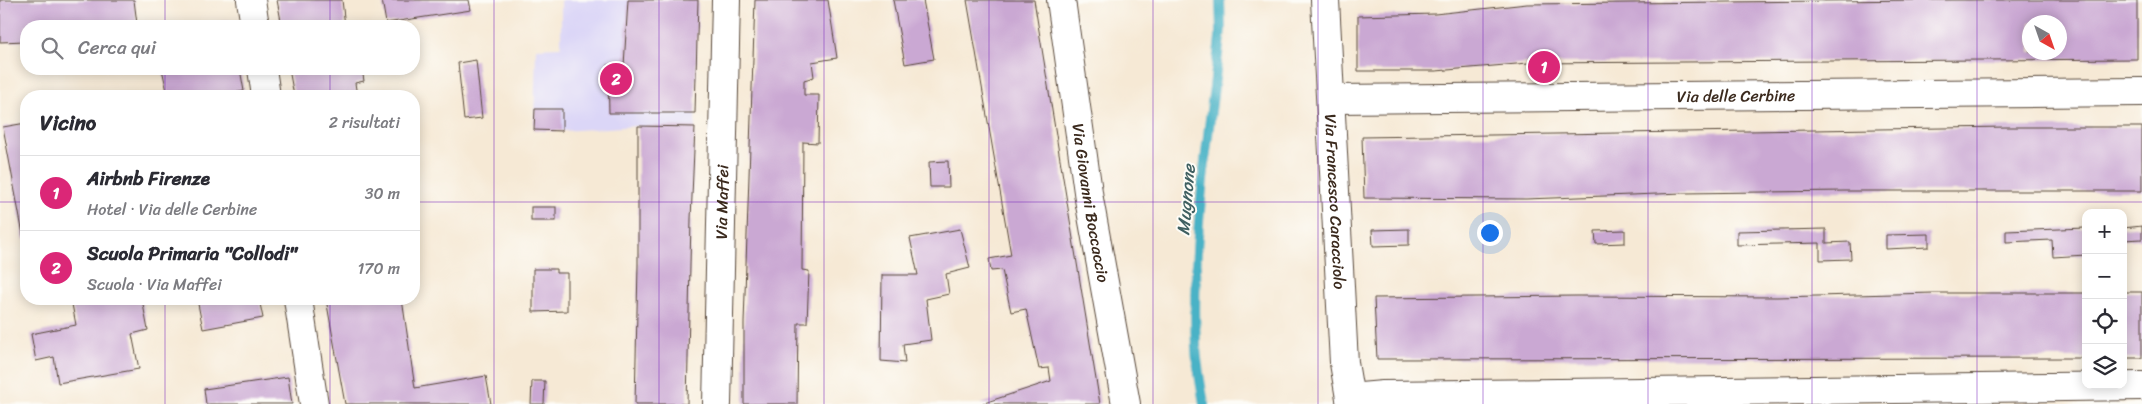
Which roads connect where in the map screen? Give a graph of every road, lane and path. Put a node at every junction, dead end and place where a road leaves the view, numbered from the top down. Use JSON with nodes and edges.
{"nodes":[{"id":1,"x":251,"y":0,"type":"edge"},
{"id":2,"x":726,"y":0,"type":"edge"},
{"id":3,"x":1061,"y":0,"type":"edge"},
{"id":4,"x":1325,"y":0,"type":"edge"},
{"id":5,"x":254,"y":20,"type":"edge"},
{"id":6,"x":263,"y":75,"type":"edge"},
{"id":7,"x":265,"y":90,"type":"edge"},
{"id":8,"x":2142,"y":92,"type":"edge"},
{"id":9,"x":1331,"y":99,"type":"junction"},
{"id":10,"x":299,"y":305,"type":"edge"},
{"id":11,"x":2142,"y":386,"type":"edge"},
{"id":12,"x":1350,"y":401,"type":"edge"},
{"id":13,"x":314,"y":404,"type":"edge"},
{"id":14,"x":717,"y":404,"type":"edge"},
{"id":15,"x":1126,"y":404,"type":"edge"}],
"edges":[{"from":1,"to":5,"type":"street"},
{"from":2,"to":14,"type":"street","name":"Via Maffei"},
{"from":3,"to":15,"type":"street","name":"Via Giovanni Boccaccio"},
{"from":4,"to":9,"type":"street","name":"Via Francesco Caracciolo"},
{"from":6,"to":7,"type":"street"},
{"from":8,"to":9,"type":"street","name":"Via delle Cerbine"},
{"from":9,"to":12,"type":"street","name":"Via Francesco Caracciolo"},
{"from":10,"to":13,"type":"street"},
{"from":11,"to":12,"type":"street"}]}
